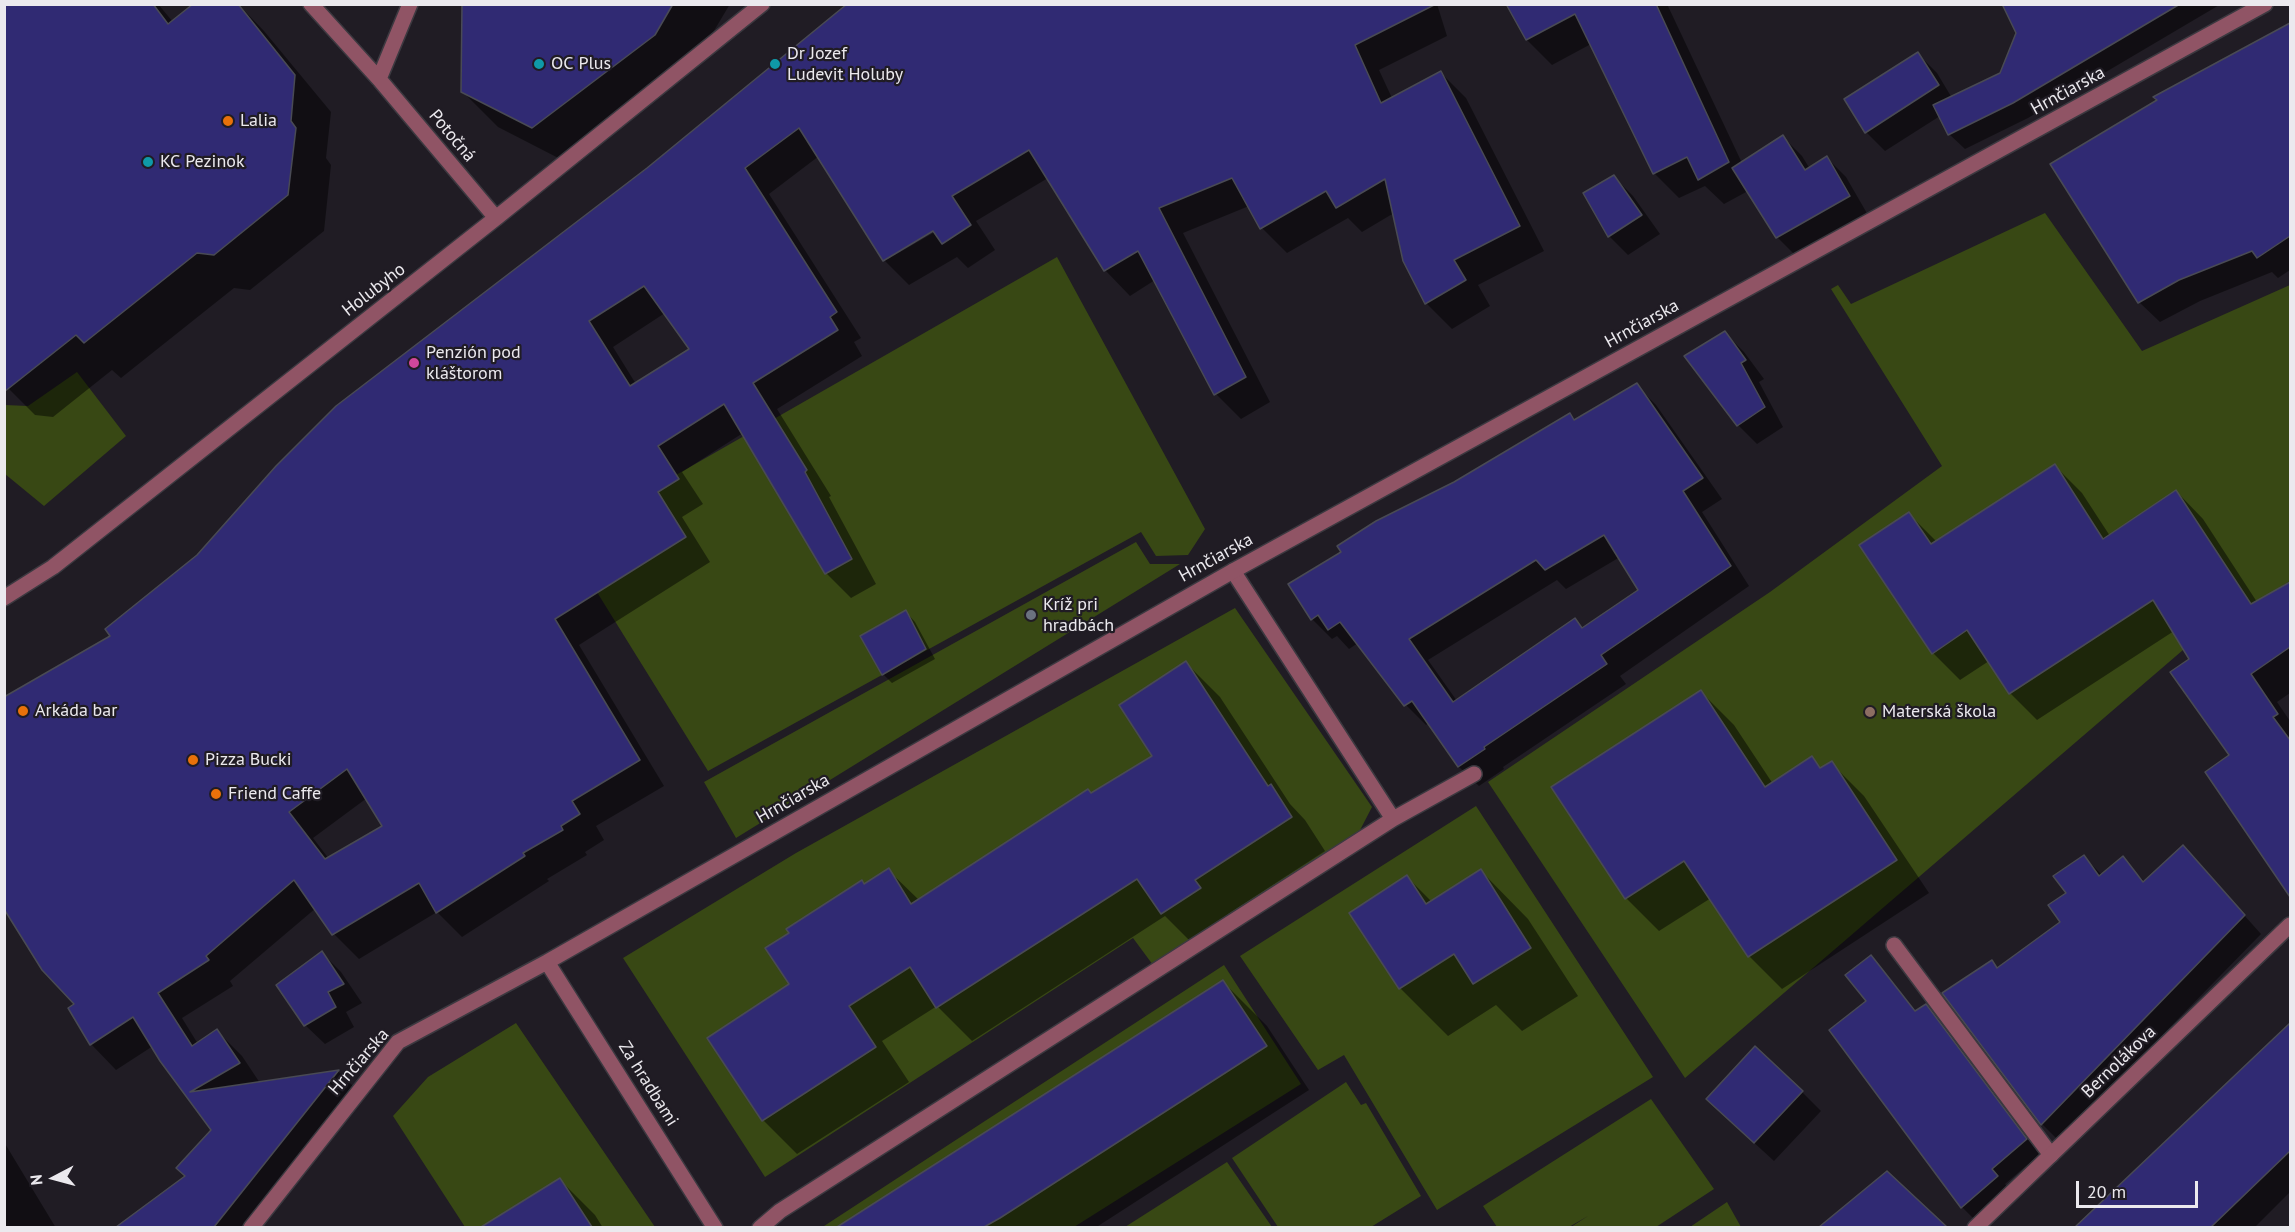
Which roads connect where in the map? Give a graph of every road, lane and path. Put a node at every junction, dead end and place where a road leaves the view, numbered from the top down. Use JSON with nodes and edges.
{"nodes":[{"id":1,"x":311,"y":4,"type":"edge"},
{"id":2,"x":410,"y":4,"type":"edge"},
{"id":3,"x":762,"y":4,"type":"edge"},
{"id":4,"x":2265,"y":4,"type":"edge"},
{"id":5,"x":379,"y":79,"type":"junction"},
{"id":6,"x":496,"y":218,"type":"junction"},
{"id":7,"x":1233,"y":571,"type":"junction"},
{"id":8,"x":7,"y":592,"type":"edge"},
{"id":9,"x":1474,"y":774,"type":"dead end"},
{"id":10,"x":1393,"y":819,"type":"junction"},
{"id":11,"x":2290,"y":925,"type":"edge"},
{"id":12,"x":1894,"y":945,"type":"dead end"},
{"id":13,"x":547,"y":962,"type":"junction"},
{"id":14,"x":2051,"y":1155,"type":"junction"},
{"id":15,"x":251,"y":1227,"type":"edge"},
{"id":16,"x":715,"y":1227,"type":"edge"},
{"id":17,"x":760,"y":1227,"type":"edge"},
{"id":18,"x":1975,"y":1227,"type":"edge"}],
"edges":[{"from":1,"to":5,"type":"street","name":"Potočná"},
{"from":2,"to":5,"type":"street"},
{"from":3,"to":6,"type":"street","name":"Holubyho"},
{"from":4,"to":7,"type":"street","name":"Hrnčiarska"},
{"from":5,"to":6,"type":"street","name":"Potočná"},
{"from":6,"to":8,"type":"street","name":"Holubyho"},
{"from":7,"to":10,"type":"street"},
{"from":7,"to":13,"type":"street","name":"Hrnčiarska"},
{"from":9,"to":10,"type":"street"},
{"from":10,"to":17,"type":"street"},
{"from":11,"to":14,"type":"street","name":"Bernolákova"},
{"from":12,"to":14,"type":"street"},
{"from":13,"to":15,"type":"street","name":"Hrnčiarska"},
{"from":13,"to":16,"type":"street","name":"Za hradbami"},
{"from":14,"to":18,"type":"street","name":"Bernolákova"}]}
